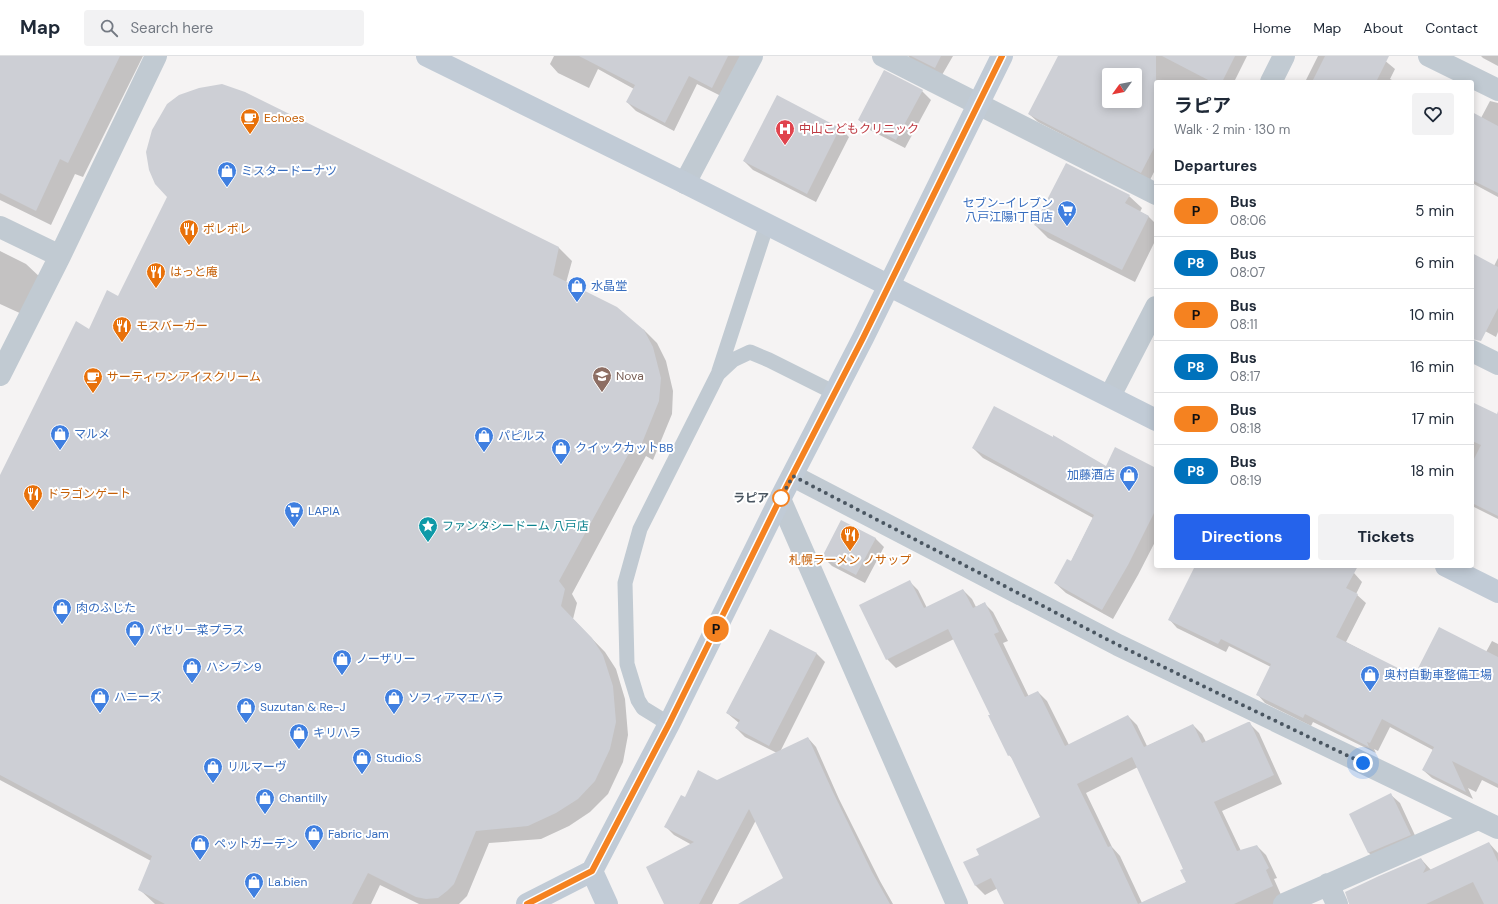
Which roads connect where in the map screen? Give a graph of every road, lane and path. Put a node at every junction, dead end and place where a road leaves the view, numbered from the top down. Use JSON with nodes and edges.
{"nodes":[{"id":1,"x":156,"y":56,"type":"edge"},
{"id":2,"x":427,"y":56,"type":"edge"},
{"id":3,"x":752,"y":56,"type":"edge"},
{"id":4,"x":883,"y":56,"type":"edge"},
{"id":5,"x":1002,"y":56,"type":"edge"},
{"id":6,"x":1284,"y":56,"type":"edge"},
{"id":7,"x":1429,"y":56,"type":"edge"},
{"id":8,"x":1272,"y":80,"type":"edge"},
{"id":9,"x":1498,"y":90,"type":"edge"},
{"id":10,"x":979,"y":104,"type":"junction"},
{"id":11,"x":685,"y":183,"type":"junction"},
{"id":12,"x":1154,"y":193,"type":"edge"},
{"id":13,"x":767,"y":224,"type":"junction"},
{"id":14,"x":0,"y":227,"type":"edge"},
{"id":15,"x":60,"y":256,"type":"junction"},
{"id":16,"x":889,"y":286,"type":"junction"},
{"id":17,"x":1154,"y":310,"type":"edge"},
{"id":18,"x":1474,"y":352,"type":"edge"},
{"id":19,"x":1498,"y":364,"type":"edge"},
{"id":20,"x":718,"y":374,"type":"junction"},
{"id":21,"x":0,"y":375,"type":"edge"},
{"id":22,"x":835,"y":393,"type":"junction"},
{"id":23,"x":1110,"y":396,"type":"junction"},
{"id":24,"x":1154,"y":419,"type":"edge"},
{"id":25,"x":793,"y":476,"type":"junction"},
{"id":26,"x":780,"y":499,"type":"junction"},
{"id":27,"x":1450,"y":568,"type":"edge"},
{"id":28,"x":1498,"y":592,"type":"edge"},
{"id":29,"x":669,"y":724,"type":"junction"},
{"id":30,"x":1478,"y":818,"type":"junction"},
{"id":31,"x":1498,"y":828,"type":"edge"},
{"id":32,"x":592,"y":871,"type":"junction"},
{"id":33,"x":1328,"y":884,"type":"junction"},
{"id":34,"x":527,"y":904,"type":"edge"},
{"id":35,"x":607,"y":904,"type":"edge"},
{"id":36,"x":957,"y":904,"type":"edge"},
{"id":37,"x":1284,"y":904,"type":"edge"},
{"id":38,"x":1337,"y":904,"type":"edge"}],
"edges":[{"from":1,"to":15,"type":"street"},
{"from":2,"to":11,"type":"street"},
{"from":3,"to":11,"type":"street"},
{"from":4,"to":10,"type":"street"},
{"from":5,"to":10,"type":"street"},
{"from":6,"to":8,"type":"street"},
{"from":7,"to":9,"type":"street"},
{"from":10,"to":12,"type":"street"},
{"from":10,"to":16,"type":"street"},
{"from":11,"to":13,"type":"street"},
{"from":13,"to":16,"type":"street"},
{"from":13,"to":20,"type":"lane"},
{"from":14,"to":15,"type":"street"},
{"from":15,"to":21,"type":"street"},
{"from":16,"to":22,"type":"street"},
{"from":16,"to":23,"type":"street"},
{"from":17,"to":23,"type":"street"},
{"from":18,"to":19,"type":"street"},
{"from":20,"to":22,"type":"lane"},
{"from":20,"to":29,"type":"lane"},
{"from":22,"to":25,"type":"street"},
{"from":23,"to":24,"type":"street"},
{"from":25,"to":26,"type":"street"},
{"from":25,"to":30,"type":"street"},
{"from":26,"to":29,"type":"street"},
{"from":26,"to":36,"type":"street"},
{"from":27,"to":28,"type":"street"},
{"from":29,"to":32,"type":"street"},
{"from":30,"to":31,"type":"street"},
{"from":30,"to":33,"type":"street"},
{"from":32,"to":34,"type":"street"},
{"from":32,"to":35,"type":"street"},
{"from":33,"to":37,"type":"street"},
{"from":33,"to":38,"type":"street"}]}
